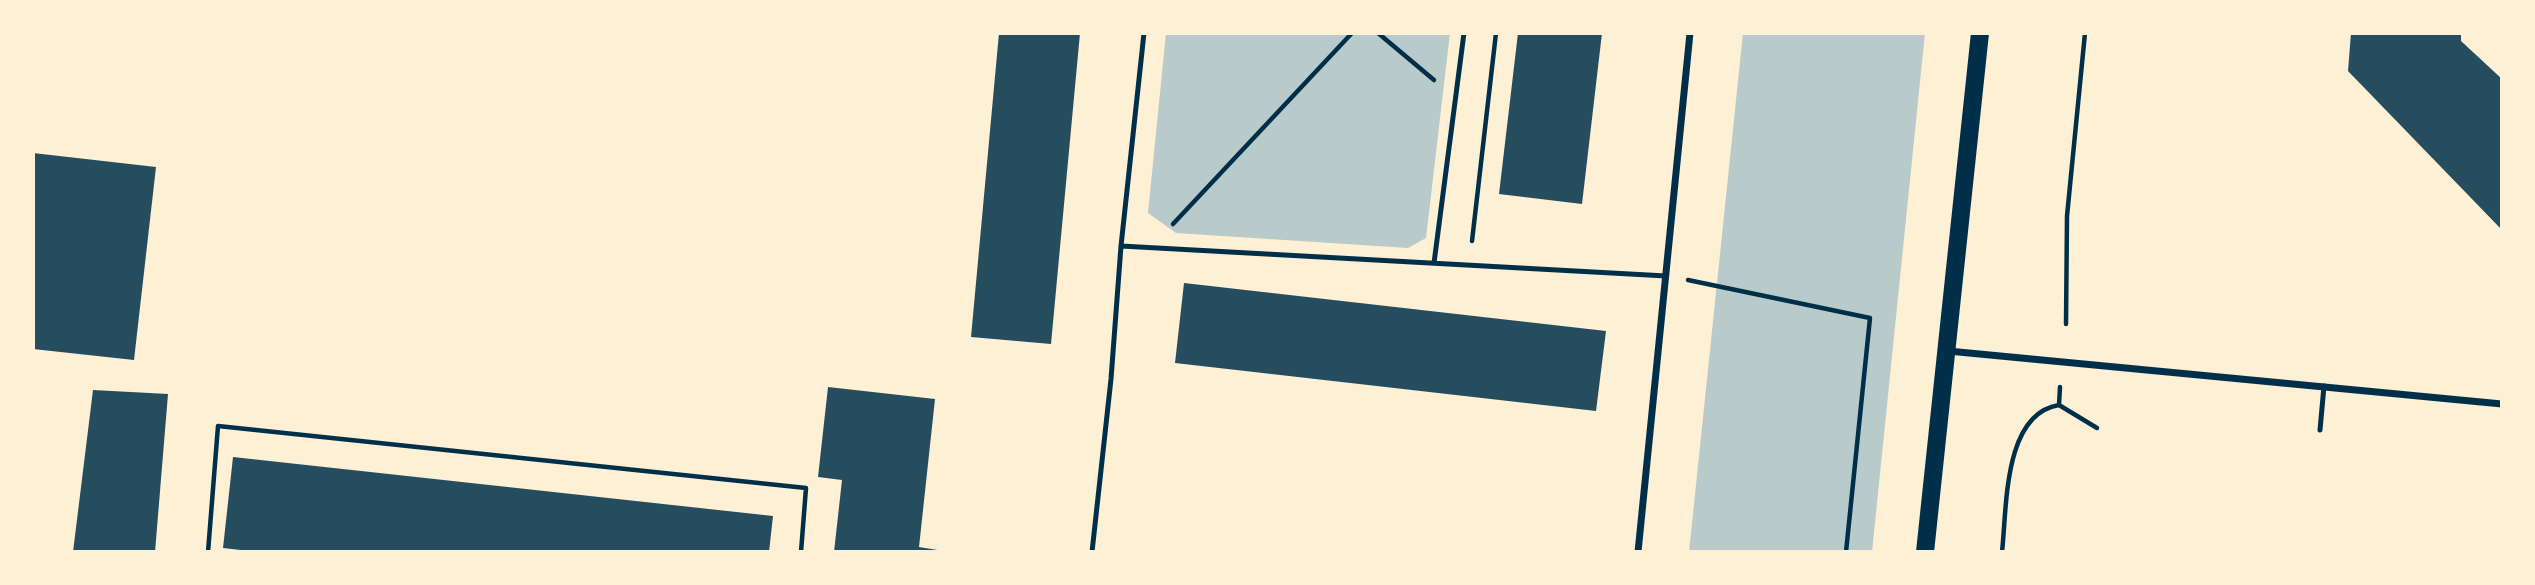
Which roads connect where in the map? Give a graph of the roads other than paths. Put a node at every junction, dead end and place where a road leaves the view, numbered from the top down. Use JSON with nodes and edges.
{"nodes":[{"id":1,"x":1144,"y":33,"type":"edge"},
{"id":2,"x":1464,"y":33,"type":"edge"},
{"id":3,"x":1690,"y":33,"type":"edge"},
{"id":4,"x":1980,"y":33,"type":"edge"},
{"id":5,"x":1121,"y":246,"type":"junction"},
{"id":6,"x":1434,"y":263,"type":"junction"},
{"id":7,"x":1667,"y":276,"type":"junction"},
{"id":8,"x":1944,"y":351,"type":"junction"},
{"id":9,"x":2324,"y":386,"type":"junction"},
{"id":10,"x":2502,"y":404,"type":"edge"},
{"id":11,"x":2320,"y":430,"type":"dead end"},
{"id":12,"x":1092,"y":552,"type":"edge"},
{"id":13,"x":1638,"y":552,"type":"edge"},
{"id":14,"x":1924,"y":552,"type":"edge"}],
"edges":[{"from":1,"to":5,"type":"lane"},
{"from":2,"to":6,"type":"lane"},
{"from":3,"to":7,"type":"street"},
{"from":4,"to":8,"type":"main road"},
{"from":5,"to":6,"type":"lane"},
{"from":5,"to":12,"type":"lane"},
{"from":6,"to":7,"type":"lane"},
{"from":7,"to":13,"type":"street"},
{"from":8,"to":9,"type":"street"},
{"from":8,"to":14,"type":"main road"},
{"from":9,"to":10,"type":"street"},
{"from":9,"to":11,"type":"lane"}]}
